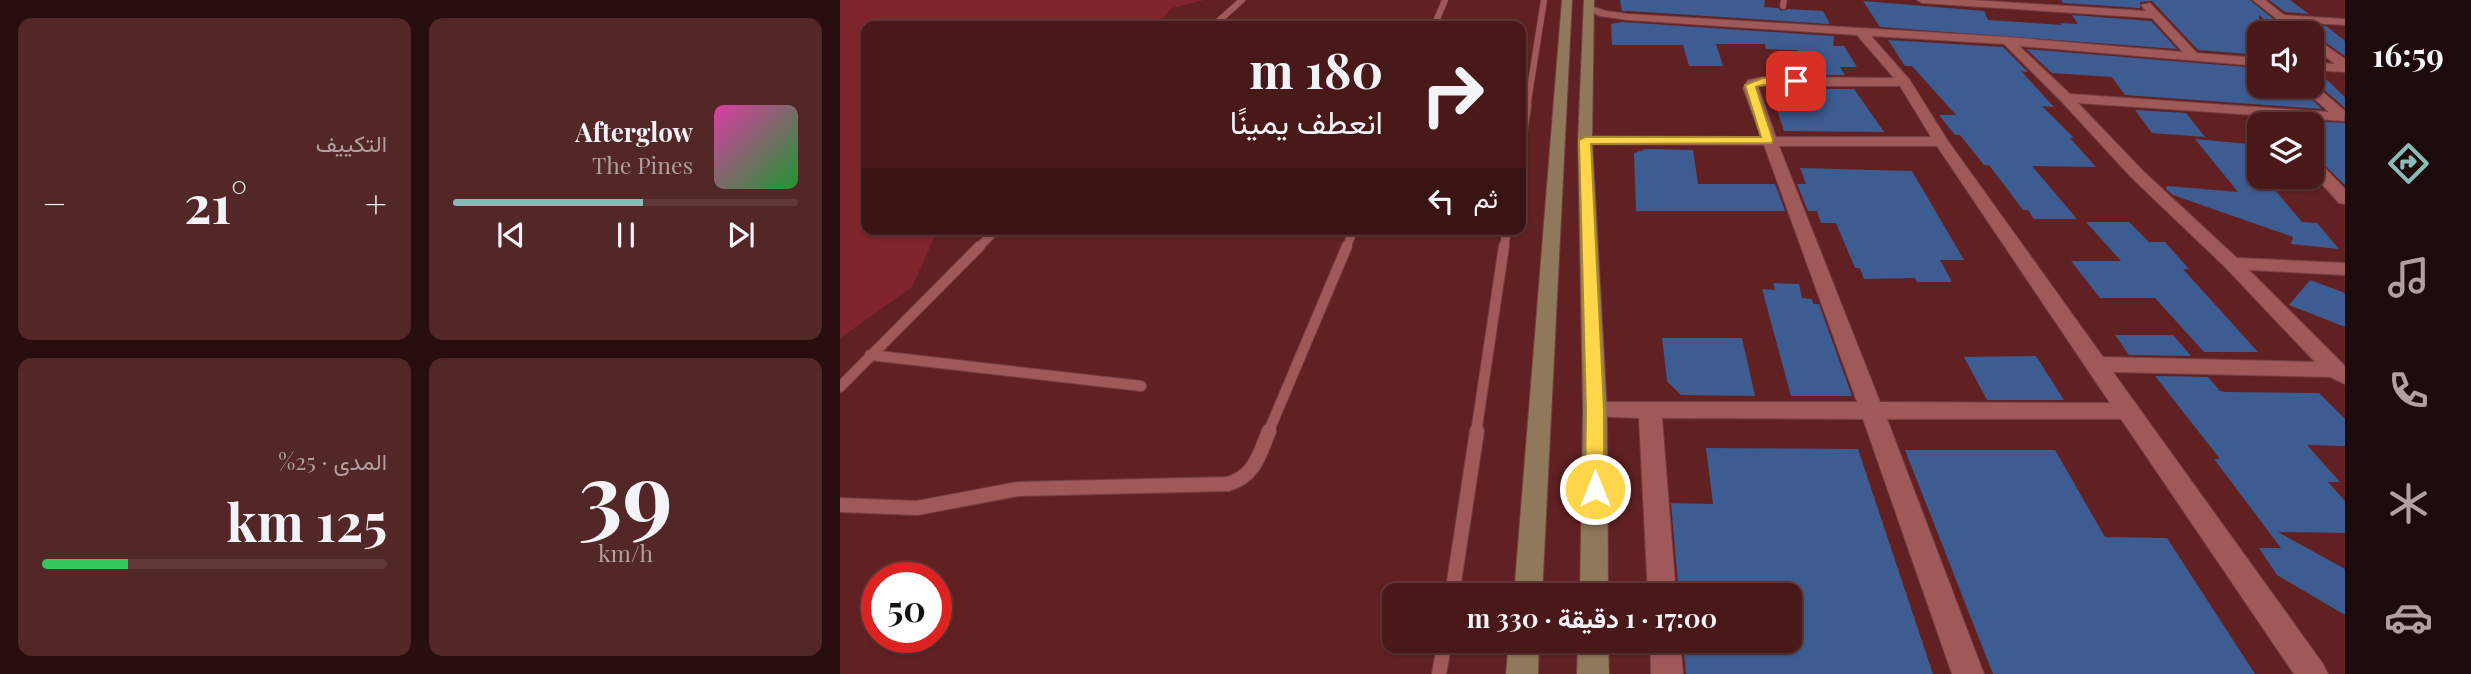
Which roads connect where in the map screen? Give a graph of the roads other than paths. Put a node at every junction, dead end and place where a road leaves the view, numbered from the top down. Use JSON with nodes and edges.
{"nodes":[{"id":1,"x":1242,"y":0,"type":"edge"},
{"id":2,"x":1445,"y":0,"type":"edge"},
{"id":3,"x":1544,"y":0,"type":"edge"},
{"id":4,"x":1567,"y":0,"type":"edge"},
{"id":5,"x":1924,"y":0,"type":"edge"},
{"id":6,"x":2141,"y":0,"type":"edge"},
{"id":7,"x":2258,"y":0,"type":"edge"},
{"id":8,"x":2028,"y":3,"type":"edge"},
{"id":9,"x":1588,"y":11,"type":"edge"},
{"id":10,"x":1931,"y":13,"type":"dead end"},
{"id":11,"x":2155,"y":15,"type":"junction"},
{"id":12,"x":2282,"y":18,"type":"junction"},
{"id":13,"x":1219,"y":21,"type":"edge"},
{"id":14,"x":1436,"y":21,"type":"edge"},
{"id":15,"x":2286,"y":21,"type":"edge"},
{"id":16,"x":2345,"y":22,"type":"edge"},
{"id":17,"x":1861,"y":32,"type":"junction"},
{"id":18,"x":2007,"y":41,"type":"junction"},
{"id":19,"x":2324,"y":50,"type":"edge"},
{"id":20,"x":2194,"y":57,"type":"junction"},
{"id":21,"x":2247,"y":61,"type":"edge"},
{"id":22,"x":2324,"y":66,"type":"edge"},
{"id":23,"x":2345,"y":67,"type":"edge"},
{"id":24,"x":1904,"y":82,"type":"junction"},
{"id":25,"x":2066,"y":98,"type":"junction"},
{"id":26,"x":2322,"y":98,"type":"edge"},
{"id":27,"x":2249,"y":112,"type":"edge"},
{"id":28,"x":1526,"y":113,"type":"edge"},
{"id":29,"x":2324,"y":116,"type":"edge"},
{"id":30,"x":2345,"y":117,"type":"edge"},
{"id":31,"x":1585,"y":140,"type":"junction"},
{"id":32,"x":1768,"y":140,"type":"junction"},
{"id":33,"x":1941,"y":142,"type":"junction"},
{"id":34,"x":2324,"y":177,"type":"edge"},
{"id":35,"x":2345,"y":199,"type":"edge"},
{"id":36,"x":991,"y":235,"type":"edge"},
{"id":37,"x":1351,"y":235,"type":"edge"},
{"id":38,"x":1506,"y":235,"type":"edge"},
{"id":39,"x":2232,"y":263,"type":"junction"},
{"id":40,"x":2345,"y":268,"type":"edge"},
{"id":41,"x":870,"y":355,"type":"junction"},
{"id":42,"x":2097,"y":364,"type":"junction"},
{"id":43,"x":2340,"y":373,"type":"edge"},
{"id":44,"x":1141,"y":386,"type":"dead end"},
{"id":45,"x":840,"y":387,"type":"edge"},
{"id":46,"x":1595,"y":410,"type":"junction"},
{"id":47,"x":1650,"y":411,"type":"junction"},
{"id":48,"x":1872,"y":411,"type":"junction"},
{"id":49,"x":2128,"y":411,"type":"junction"},
{"id":50,"x":840,"y":505,"type":"edge"},
{"id":51,"x":1454,"y":583,"type":"edge"},
{"id":52,"x":1529,"y":583,"type":"edge"},
{"id":53,"x":1594,"y":583,"type":"edge"},
{"id":54,"x":1661,"y":583,"type":"edge"},
{"id":55,"x":1443,"y":653,"type":"edge"},
{"id":56,"x":1523,"y":653,"type":"edge"},
{"id":57,"x":1593,"y":653,"type":"edge"},
{"id":58,"x":1666,"y":653,"type":"edge"},
{"id":59,"x":1439,"y":674,"type":"edge"},
{"id":60,"x":1522,"y":674,"type":"edge"},
{"id":61,"x":1593,"y":674,"type":"edge"},
{"id":62,"x":1667,"y":674,"type":"edge"},
{"id":63,"x":1968,"y":674,"type":"edge"},
{"id":64,"x":2312,"y":674,"type":"edge"}],
"edges":[{"from":1,"to":13,"type":"lane"},
{"from":2,"to":14,"type":"lane"},
{"from":3,"to":28,"type":"lane"},
{"from":4,"to":52,"type":"main road"},
{"from":5,"to":8,"type":"street"},
{"from":5,"to":10,"type":"street"},
{"from":6,"to":11,"type":"street"},
{"from":7,"to":12,"type":"street"},
{"from":8,"to":11,"type":"street"},
{"from":9,"to":17,"type":"street"},
{"from":9,"to":31,"type":"main road"},
{"from":11,"to":20,"type":"street"},
{"from":12,"to":15,"type":"street"},
{"from":12,"to":16,"type":"street"},
{"from":17,"to":18,"type":"street"},
{"from":17,"to":24,"type":"street"},
{"from":18,"to":20,"type":"street"},
{"from":18,"to":25,"type":"street"},
{"from":19,"to":23,"type":"street"},
{"from":20,"to":21,"type":"street"},
{"from":22,"to":23,"type":"street"},
{"from":24,"to":32,"type":"street"},
{"from":24,"to":33,"type":"street"},
{"from":25,"to":27,"type":"street"},
{"from":25,"to":39,"type":"street"},
{"from":26,"to":30,"type":"street"},
{"from":29,"to":30,"type":"street"},
{"from":31,"to":32,"type":"street"},
{"from":31,"to":46,"type":"main road"},
{"from":32,"to":33,"type":"street"},
{"from":32,"to":48,"type":"street"},
{"from":33,"to":42,"type":"street"},
{"from":34,"to":35,"type":"street"},
{"from":36,"to":41,"type":"lane"},
{"from":37,"to":50,"type":"lane"},
{"from":38,"to":51,"type":"lane"},
{"from":39,"to":40,"type":"street"},
{"from":39,"to":43,"type":"street"},
{"from":41,"to":44,"type":"lane"},
{"from":41,"to":45,"type":"lane"},
{"from":42,"to":43,"type":"street"},
{"from":42,"to":49,"type":"street"},
{"from":46,"to":47,"type":"street"},
{"from":46,"to":53,"type":"main road"},
{"from":47,"to":48,"type":"street"},
{"from":47,"to":54,"type":"street"},
{"from":48,"to":49,"type":"street"},
{"from":48,"to":63,"type":"street"},
{"from":49,"to":64,"type":"street"},
{"from":55,"to":59,"type":"lane"},
{"from":56,"to":60,"type":"main road"},
{"from":57,"to":61,"type":"main road"},
{"from":58,"to":62,"type":"street"}]}
